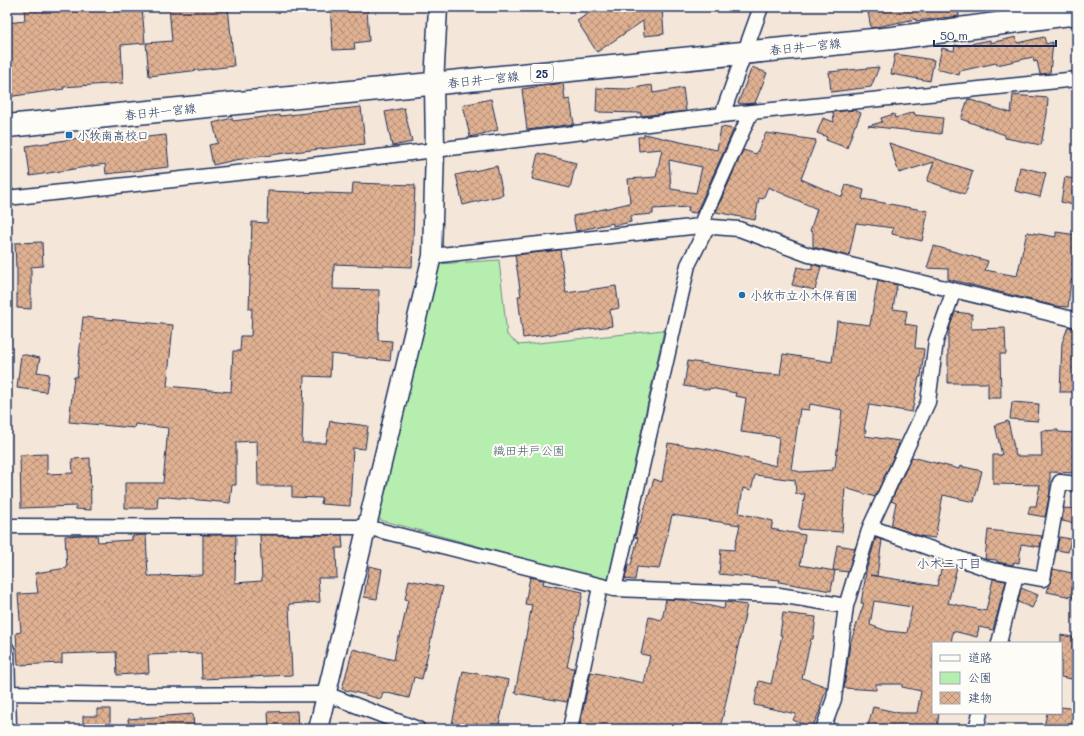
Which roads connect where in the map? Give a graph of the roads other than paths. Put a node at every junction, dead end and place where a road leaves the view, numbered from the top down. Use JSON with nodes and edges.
{"nodes":[{"id":1,"x":438,"y":7,"type":"edge"},
{"id":2,"x":761,"y":7,"type":"edge"},
{"id":3,"x":1044,"y":13,"type":"edge"},
{"id":4,"x":1077,"y":13,"type":"edge"},
{"id":5,"x":744,"y":52,"type":"junction"},
{"id":6,"x":1077,"y":79,"type":"edge"},
{"id":7,"x":434,"y":84,"type":"junction"},
{"id":8,"x":751,"y":112,"type":"junction"},
{"id":9,"x":722,"y":115,"type":"junction"},
{"id":10,"x":7,"y":126,"type":"edge"},
{"id":11,"x":435,"y":149,"type":"junction"},
{"id":12,"x":7,"y":198,"type":"edge"},
{"id":13,"x":704,"y":226,"type":"junction"},
{"id":14,"x":432,"y":256,"type":"junction"},
{"id":15,"x":954,"y":290,"type":"junction"},
{"id":16,"x":1077,"y":320,"type":"edge"},
{"id":17,"x":1077,"y":484,"type":"edge"},
{"id":18,"x":7,"y":526,"type":"edge"},
{"id":19,"x":366,"y":526,"type":"junction"},
{"id":20,"x":870,"y":527,"type":"junction"},
{"id":21,"x":1016,"y":575,"type":"junction"},
{"id":22,"x":607,"y":588,"type":"junction"},
{"id":23,"x":846,"y":606,"type":"junction"},
{"id":24,"x":999,"y":642,"type":"edge"},
{"id":25,"x":7,"y":649,"type":"edge"},
{"id":26,"x":8,"y":693,"type":"edge"},
{"id":27,"x":326,"y":694,"type":"junction"},
{"id":28,"x":980,"y":714,"type":"edge"},
{"id":29,"x":8,"y":729,"type":"edge"},
{"id":30,"x":318,"y":729,"type":"edge"},
{"id":31,"x":418,"y":729,"type":"edge"},
{"id":32,"x":570,"y":729,"type":"edge"},
{"id":33,"x":823,"y":729,"type":"edge"},
{"id":34,"x":976,"y":729,"type":"edge"}],
"edges":[{"from":1,"to":7,"type":"street"},
{"from":2,"to":5,"type":"street"},
{"from":3,"to":4,"type":"main road","name":"春日井一宮線","number":"25"},
{"from":3,"to":5,"type":"main road","name":"春日井一宮線","number":"25"},
{"from":5,"to":7,"type":"main road","name":"春日井一宮線","number":"25"},
{"from":5,"to":9,"type":"street"},
{"from":6,"to":8,"type":"street"},
{"from":7,"to":10,"type":"main road","name":"春日井一宮線","number":"25"},
{"from":7,"to":11,"type":"street"},
{"from":8,"to":9,"type":"street"},
{"from":8,"to":13,"type":"street"},
{"from":9,"to":11,"type":"street"},
{"from":11,"to":12,"type":"street"},
{"from":11,"to":14,"type":"street"},
{"from":13,"to":14,"type":"street"},
{"from":13,"to":15,"type":"street"},
{"from":13,"to":22,"type":"street"},
{"from":14,"to":19,"type":"street"},
{"from":15,"to":16,"type":"street"},
{"from":15,"to":20,"type":"street"},
{"from":17,"to":21,"type":"street"},
{"from":18,"to":19,"type":"street"},
{"from":19,"to":22,"type":"street"},
{"from":19,"to":27,"type":"street"},
{"from":20,"to":21,"type":"street"},
{"from":20,"to":23,"type":"street"},
{"from":21,"to":24,"type":"street"},
{"from":22,"to":23,"type":"street"},
{"from":22,"to":32,"type":"street"},
{"from":23,"to":33,"type":"street"},
{"from":25,"to":26,"type":"street"},
{"from":26,"to":27,"type":"street"},
{"from":26,"to":29,"type":"street"},
{"from":27,"to":30,"type":"street"},
{"from":27,"to":31,"type":"street"},
{"from":28,"to":34,"type":"street"}]}
